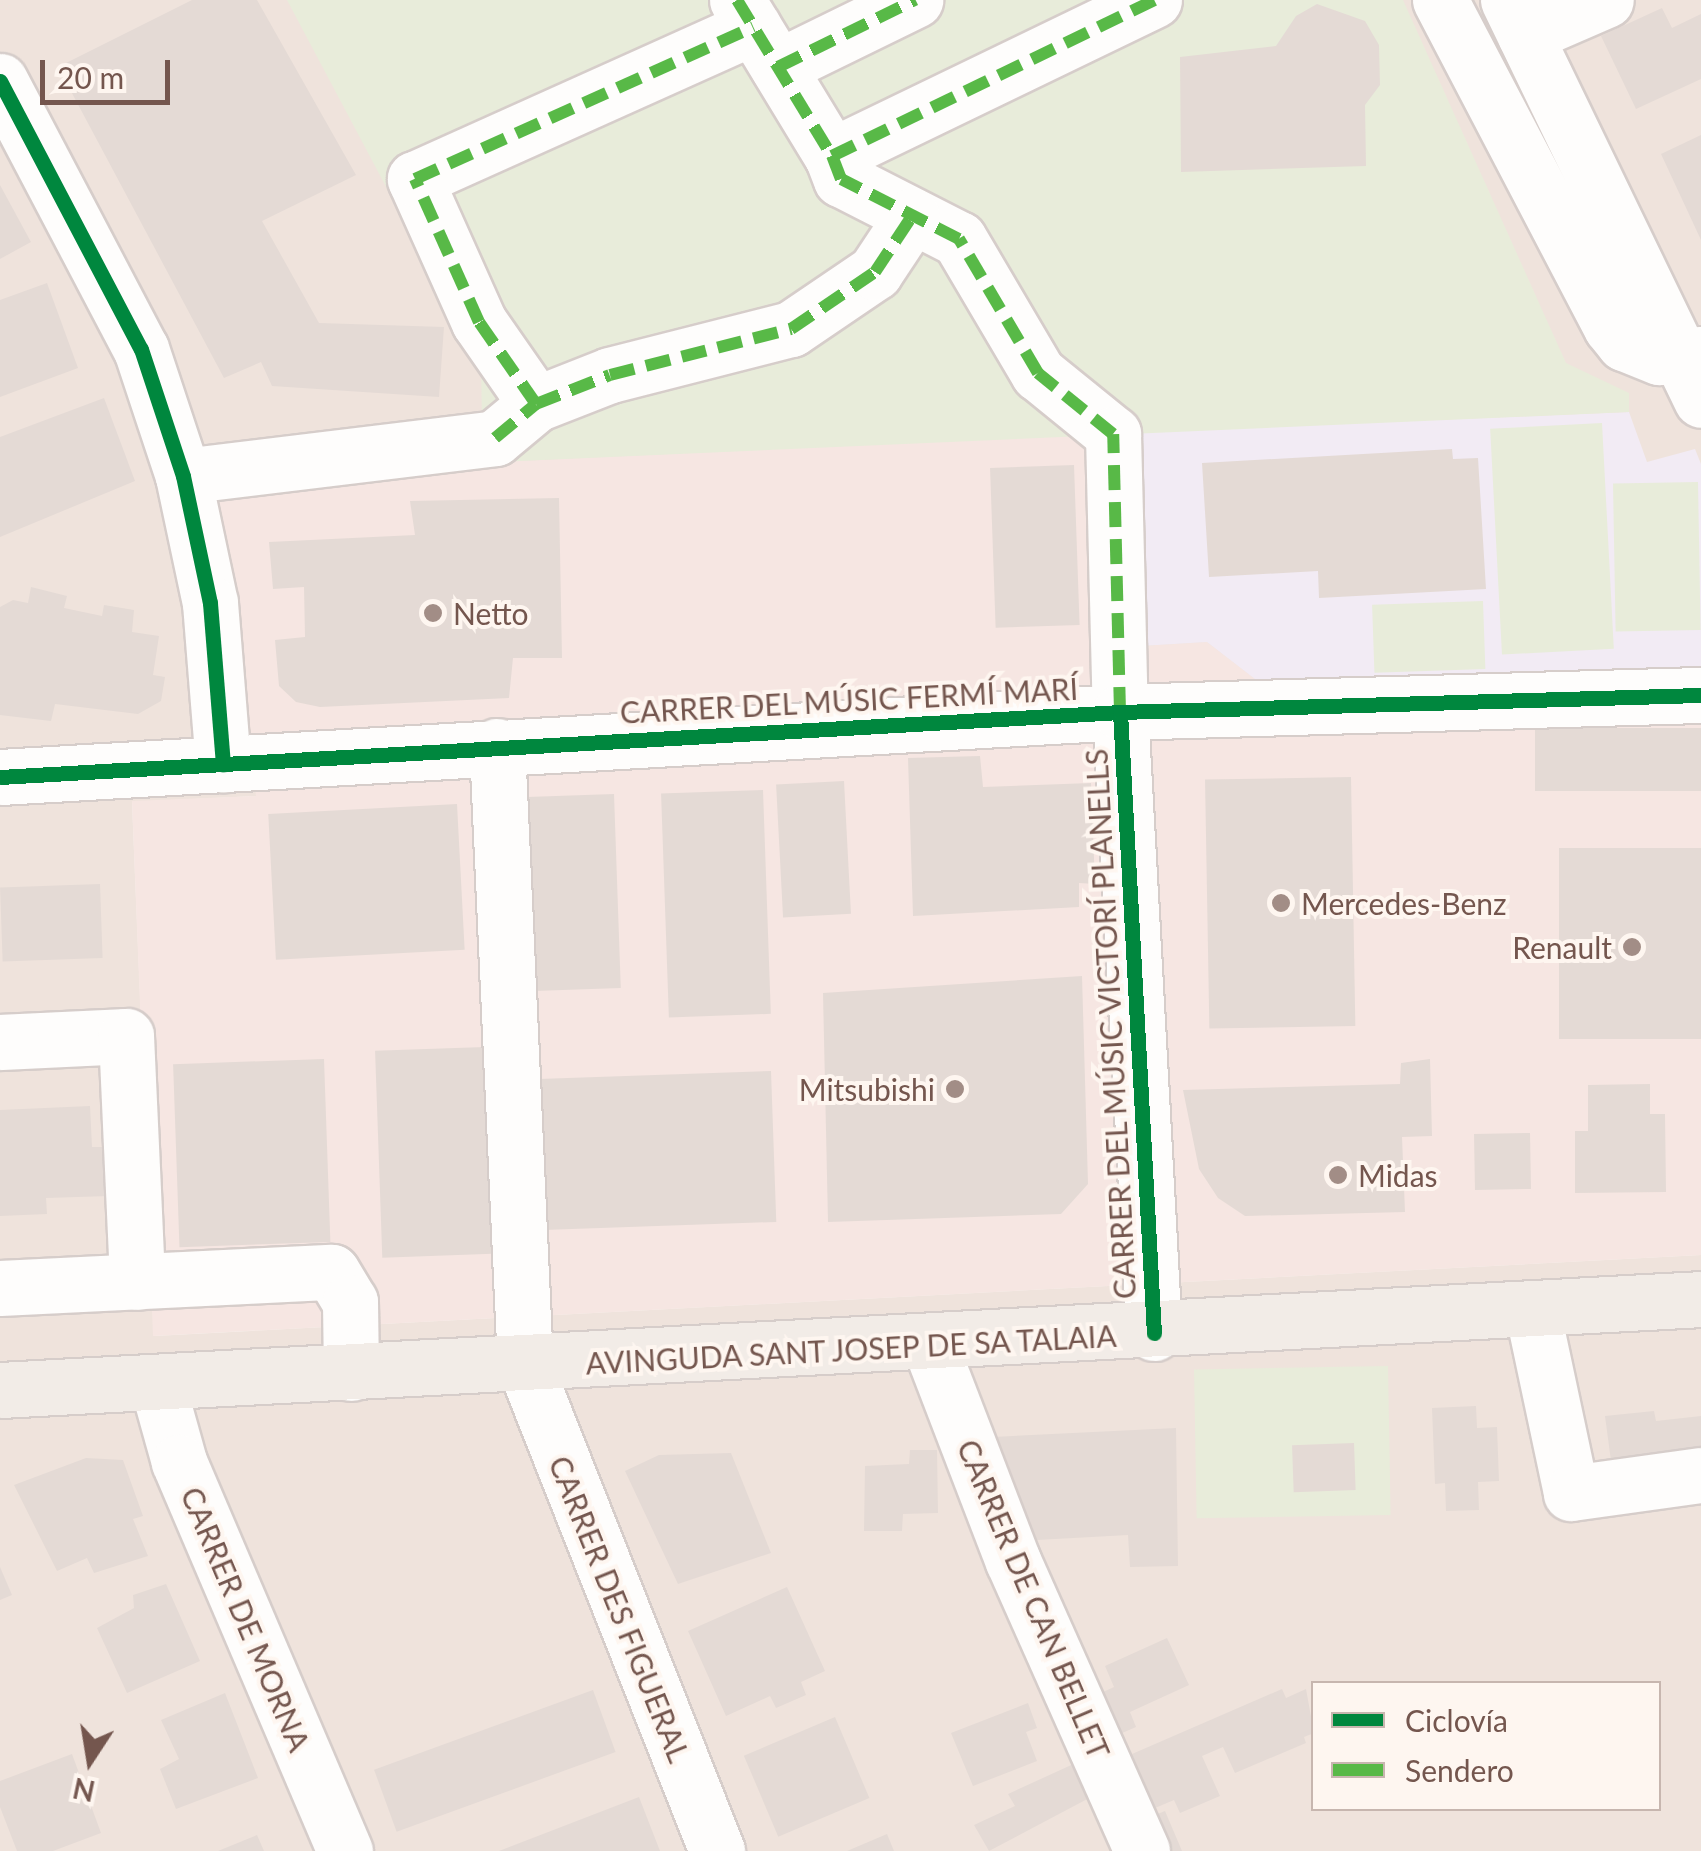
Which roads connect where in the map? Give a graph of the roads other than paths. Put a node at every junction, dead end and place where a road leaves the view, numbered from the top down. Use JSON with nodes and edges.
{"nodes":[{"id":1,"x":915,"y":0,"type":"edge"},
{"id":2,"x":1154,"y":0,"type":"edge"},
{"id":3,"x":1440,"y":0,"type":"edge"},
{"id":4,"x":1606,"y":0,"type":"edge"},
{"id":5,"x":1516,"y":18,"type":"edge"},
{"id":6,"x":756,"y":31,"type":"edge"},
{"id":7,"x":0,"y":82,"type":"edge"},
{"id":8,"x":832,"y":156,"type":"junction"},
{"id":9,"x":912,"y":216,"type":"junction"},
{"id":10,"x":1695,"y":371,"type":"edge"},
{"id":11,"x":536,"y":404,"type":"junction"},
{"id":12,"x":183,"y":476,"type":"junction"},
{"id":13,"x":1701,"y":695,"type":"edge"},
{"id":14,"x":1120,"y":712,"type":"junction"},
{"id":15,"x":497,"y":746,"type":"junction"},
{"id":16,"x":222,"y":764,"type":"junction"},
{"id":17,"x":0,"y":777,"type":"edge"},
{"id":18,"x":0,"y":1042,"type":"edge"},
{"id":19,"x":136,"y":1282,"type":"junction"},
{"id":20,"x":0,"y":1288,"type":"edge"},
{"id":21,"x":1701,"y":1299,"type":"edge"},
{"id":22,"x":1532,"y":1309,"type":"junction"},
{"id":23,"x":1154,"y":1333,"type":"junction"},
{"id":24,"x":930,"y":1345,"type":"junction"},
{"id":25,"x":525,"y":1366,"type":"junction"},
{"id":26,"x":352,"y":1374,"type":"junction"},
{"id":27,"x":157,"y":1383,"type":"junction"},
{"id":28,"x":0,"y":1390,"type":"edge"},
{"id":29,"x":1701,"y":1475,"type":"edge"},
{"id":30,"x":345,"y":1851,"type":"edge"},
{"id":31,"x":717,"y":1851,"type":"edge"},
{"id":32,"x":1142,"y":1851,"type":"edge"}],
"edges":[{"from":1,"to":6,"type":"street"},
{"from":2,"to":8,"type":"street"},
{"from":3,"to":10,"type":"street"},
{"from":4,"to":5,"type":"street"},
{"from":5,"to":10,"type":"street"},
{"from":6,"to":8,"type":"street","name":"CARRER DEL MÚSIC VICTORÍ PLANELLS"},
{"from":6,"to":11,"type":"street"},
{"from":7,"to":12,"type":"street"},
{"from":8,"to":9,"type":"street","name":"CARRER DEL MÚSIC VICTORÍ PLANELLS"},
{"from":9,"to":11,"type":"street"},
{"from":9,"to":14,"type":"street","name":"CARRER DEL MÚSIC VICTORÍ PLANELLS"},
{"from":11,"to":12,"type":"street"},
{"from":12,"to":16,"type":"street"},
{"from":13,"to":14,"type":"street","name":"CARRER DEL MÚSIC FERMÍ MARÍ"},
{"from":14,"to":15,"type":"street","name":"CARRER DEL MÚSIC FERMÍ MARÍ"},
{"from":14,"to":23,"type":"street","name":"CARRER DEL MÚSIC VICTORÍ PLANELLS"},
{"from":15,"to":16,"type":"street","name":"CARRER DEL MÚSIC FERMÍ MARÍ"},
{"from":15,"to":25,"type":"street","name":"CARRER DES FIGUERAL"},
{"from":16,"to":17,"type":"street","name":"CARRER DEL MÚSIC FERMÍ MARÍ"},
{"from":18,"to":19,"type":"street"},
{"from":19,"to":20,"type":"street"},
{"from":19,"to":26,"type":"street"},
{"from":21,"to":22,"type":"main road","name":"AVINGUDA SANT JOSEP DE SA TALAIA"},
{"from":22,"to":23,"type":"main road","name":"AVINGUDA SANT JOSEP DE SA TALAIA"},
{"from":22,"to":29,"type":"street"},
{"from":23,"to":24,"type":"main road","name":"AVINGUDA SANT JOSEP DE SA TALAIA"},
{"from":24,"to":25,"type":"main road","name":"AVINGUDA SANT JOSEP DE SA TALAIA"},
{"from":24,"to":32,"type":"street","name":"CARRER DE CAN BELLET"},
{"from":25,"to":26,"type":"main road","name":"AVINGUDA SANT JOSEP DE SA TALAIA"},
{"from":25,"to":31,"type":"street","name":"CARRER DES FIGUERAL"},
{"from":26,"to":27,"type":"main road","name":"AVINGUDA SANT JOSEP DE SA TALAIA"},
{"from":27,"to":28,"type":"main road","name":"AVINGUDA SANT JOSEP DE SA TALAIA"},
{"from":27,"to":30,"type":"street","name":"CARRER DE MORNA"}]}
